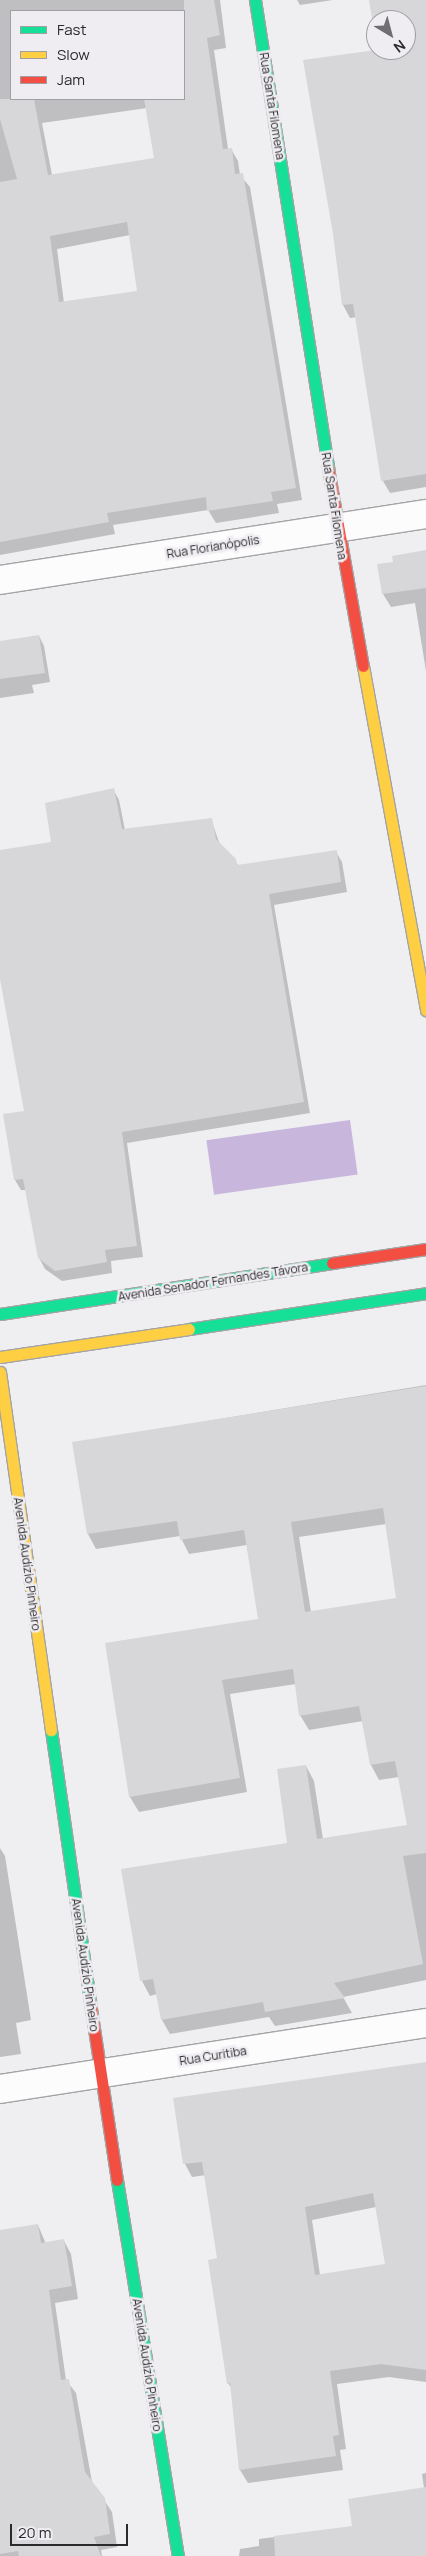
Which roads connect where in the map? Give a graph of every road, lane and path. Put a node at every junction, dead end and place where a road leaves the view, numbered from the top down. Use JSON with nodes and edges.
{"nodes":[{"id":1,"x":255,"y":0,"type":"edge"},
{"id":2,"x":426,"y":514,"type":"edge"},
{"id":3,"x":337,"y":527,"type":"junction"},
{"id":4,"x":0,"y":580,"type":"edge"},
{"id":5,"x":426,"y":1010,"type":"edge"},
{"id":6,"x":426,"y":1249,"type":"edge"},
{"id":7,"x":426,"y":1293,"type":"edge"},
{"id":8,"x":0,"y":1314,"type":"edge"},
{"id":9,"x":0,"y":1357,"type":"edge"},
{"id":10,"x":0,"y":1372,"type":"edge"},
{"id":11,"x":426,"y":2023,"type":"edge"},
{"id":12,"x":100,"y":2074,"type":"junction"},
{"id":13,"x":0,"y":2089,"type":"edge"},
{"id":14,"x":178,"y":2556,"type":"edge"}],
"edges":[{"from":1,"to":3,"type":"street","name":"Rua Santa Filomena"},
{"from":2,"to":3,"type":"street","name":"Rua Florianópolis"},
{"from":3,"to":4,"type":"street","name":"Rua Florianópolis"},
{"from":3,"to":5,"type":"street","name":"Rua Santa Filomena"},
{"from":6,"to":8,"type":"street","name":"Avenida Senador Fernandes Távora"},
{"from":7,"to":9,"type":"street"},
{"from":10,"to":12,"type":"street","name":"Avenida Audízio Pinheiro"},
{"from":11,"to":12,"type":"street","name":"Rua Curitiba"},
{"from":12,"to":13,"type":"street","name":"Rua Curitiba"},
{"from":12,"to":14,"type":"street","name":"Avenida Audízio Pinheiro"}]}
